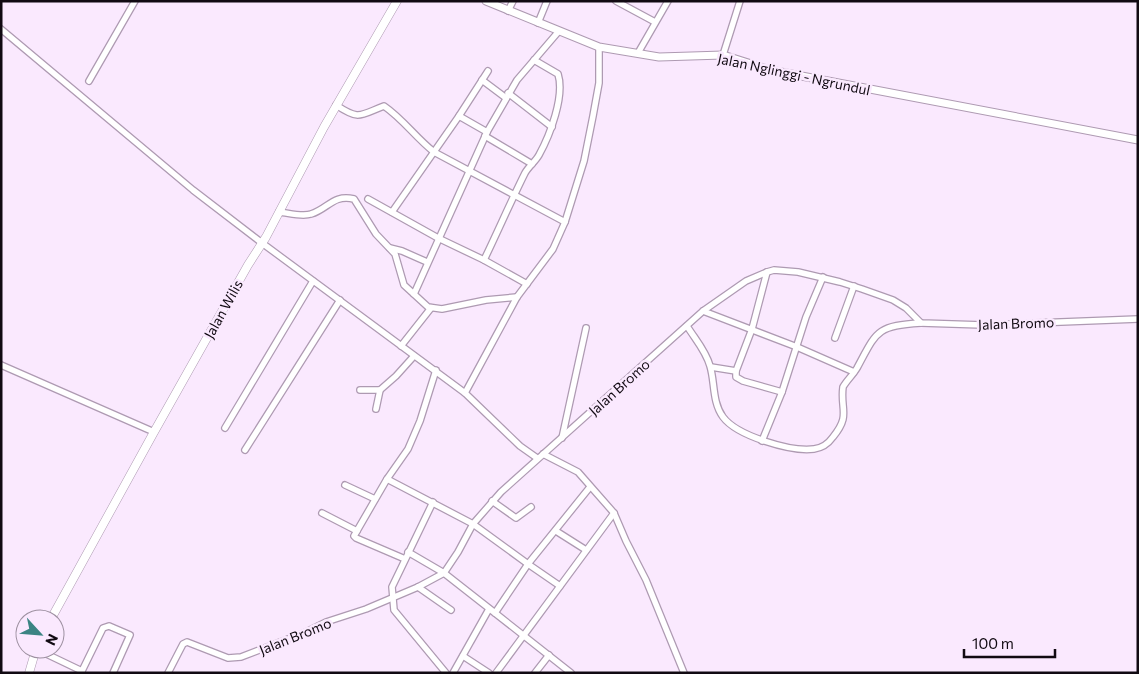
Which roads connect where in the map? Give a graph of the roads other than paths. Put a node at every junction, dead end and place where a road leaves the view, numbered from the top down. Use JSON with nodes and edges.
{"nodes":[{"id":1,"x":135,"y":1,"type":"edge"},
{"id":2,"x":397,"y":1,"type":"edge"},
{"id":3,"x":486,"y":1,"type":"edge"},
{"id":4,"x":513,"y":1,"type":"edge"},
{"id":5,"x":547,"y":1,"type":"edge"},
{"id":6,"x":616,"y":1,"type":"edge"},
{"id":7,"x":668,"y":1,"type":"edge"},
{"id":8,"x":740,"y":1,"type":"edge"},
{"id":9,"x":508,"y":11,"type":"junction"},
{"id":10,"x":655,"y":22,"type":"junction"},
{"id":11,"x":538,"y":24,"type":"junction"},
{"id":12,"x":1,"y":29,"type":"edge"},
{"id":13,"x":559,"y":31,"type":"junction"},
{"id":14,"x":599,"y":47,"type":"junction"},
{"id":15,"x":638,"y":53,"type":"junction"},
{"id":16,"x":723,"y":55,"type":"junction"},
{"id":17,"x":534,"y":60,"type":"junction"},
{"id":18,"x":488,"y":71,"type":"dead end"},
{"id":19,"x":482,"y":80,"type":"junction"},
{"id":20,"x":89,"y":81,"type":"dead end"},
{"id":21,"x":507,"y":96,"type":"junction"},
{"id":22,"x":336,"y":106,"type":"junction"},
{"id":23,"x":459,"y":116,"type":"junction"},
{"id":24,"x":552,"y":127,"type":"junction"},
{"id":25,"x":486,"y":134,"type":"junction"},
{"id":26,"x":1138,"y":140,"type":"edge"},
{"id":27,"x":434,"y":152,"type":"junction"},
{"id":28,"x":532,"y":164,"type":"junction"},
{"id":29,"x":470,"y":170,"type":"junction"},
{"id":30,"x":515,"y":196,"type":"junction"},
{"id":31,"x":368,"y":199,"type":"dead end"},
{"id":32,"x":280,"y":212,"type":"junction"},
{"id":33,"x":392,"y":212,"type":"junction"},
{"id":34,"x":565,"y":222,"type":"junction"},
{"id":35,"x":438,"y":238,"type":"junction"},
{"id":36,"x":262,"y":243,"type":"junction"},
{"id":37,"x":388,"y":248,"type":"junction"},
{"id":38,"x":484,"y":260,"type":"junction"},
{"id":39,"x":427,"y":262,"type":"junction"},
{"id":40,"x":767,"y":272,"type":"junction"},
{"id":41,"x":823,"y":277,"type":"junction"},
{"id":42,"x":313,"y":281,"type":"junction"},
{"id":43,"x":527,"y":284,"type":"junction"},
{"id":44,"x":854,"y":286,"type":"junction"},
{"id":45,"x":414,"y":294,"type":"junction"},
{"id":46,"x":517,"y":297,"type":"junction"},
{"id":47,"x":340,"y":300,"type":"junction"},
{"id":48,"x":431,"y":308,"type":"junction"},
{"id":49,"x":703,"y":311,"type":"junction"},
{"id":50,"x":1138,"y":319,"type":"edge"},
{"id":51,"x":921,"y":323,"type":"junction"},
{"id":52,"x":687,"y":326,"type":"junction"},
{"id":53,"x":586,"y":328,"type":"dead end"},
{"id":54,"x":752,"y":329,"type":"junction"},
{"id":55,"x":835,"y":338,"type":"dead end"},
{"id":56,"x":401,"y":346,"type":"junction"},
{"id":57,"x":797,"y":347,"type":"junction"},
{"id":58,"x":414,"y":356,"type":"junction"},
{"id":59,"x":1,"y":366,"type":"edge"},
{"id":60,"x":710,"y":366,"type":"junction"},
{"id":61,"x":436,"y":370,"type":"junction"},
{"id":62,"x":736,"y":371,"type":"junction"},
{"id":63,"x":854,"y":372,"type":"junction"},
{"id":64,"x":360,"y":390,"type":"dead end"},
{"id":65,"x":380,"y":390,"type":"junction"},
{"id":66,"x":464,"y":392,"type":"junction"},
{"id":67,"x":782,"y":392,"type":"junction"},
{"id":68,"x":376,"y":409,"type":"dead end"},
{"id":69,"x":225,"y":428,"type":"dead end"},
{"id":70,"x":154,"y":432,"type":"junction"},
{"id":71,"x":562,"y":438,"type":"junction"},
{"id":72,"x":762,"y":441,"type":"junction"},
{"id":73,"x":245,"y":450,"type":"dead end"},
{"id":74,"x":540,"y":456,"type":"junction"},
{"id":75,"x":387,"y":479,"type":"junction"},
{"id":76,"x":345,"y":485,"type":"dead end"},
{"id":77,"x":590,"y":487,"type":"junction"},
{"id":78,"x":374,"y":499,"type":"junction"},
{"id":79,"x":492,"y":501,"type":"junction"},
{"id":80,"x":433,"y":502,"type":"junction"},
{"id":81,"x":531,"y":507,"type":"dead end"},
{"id":82,"x":322,"y":513,"type":"dead end"},
{"id":83,"x":614,"y":513,"type":"junction"},
{"id":84,"x":472,"y":524,"type":"junction"},
{"id":85,"x":556,"y":530,"type":"junction"},
{"id":86,"x":357,"y":531,"type":"junction"},
{"id":87,"x":586,"y":550,"type":"junction"},
{"id":88,"x":408,"y":552,"type":"junction"},
{"id":89,"x":405,"y":559,"type":"junction"},
{"id":90,"x":528,"y":564,"type":"junction"},
{"id":91,"x":444,"y":572,"type":"junction"},
{"id":92,"x":560,"y":586,"type":"junction"},
{"id":93,"x":418,"y":587,"type":"junction"},
{"id":94,"x":392,"y":599,"type":"junction"},
{"id":95,"x":57,"y":609,"type":"edge"},
{"id":96,"x":452,"y":610,"type":"dead end"},
{"id":97,"x":492,"y":610,"type":"junction"},
{"id":98,"x":524,"y":636,"type":"junction"},
{"id":99,"x":549,"y":655,"type":"junction"},
{"id":100,"x":463,"y":656,"type":"junction"},
{"id":101,"x":33,"y":659,"type":"edge"},
{"id":102,"x":56,"y":659,"type":"edge"},
{"id":103,"x":81,"y":672,"type":"edge"},
{"id":104,"x":681,"y":672,"type":"edge"},
{"id":105,"x":29,"y":673,"type":"edge"},
{"id":106,"x":113,"y":673,"type":"edge"},
{"id":107,"x":168,"y":673,"type":"edge"},
{"id":108,"x":446,"y":673,"type":"edge"},
{"id":109,"x":453,"y":673,"type":"edge"},
{"id":110,"x":489,"y":673,"type":"edge"},
{"id":111,"x":496,"y":673,"type":"edge"},
{"id":112,"x":535,"y":673,"type":"edge"},
{"id":113,"x":571,"y":673,"type":"edge"}],
"edges":[{"from":1,"to":20,"type":"street"},
{"from":2,"to":22,"type":"main road","name":"Jalan Wilis"},
{"from":3,"to":9,"type":"street","name":"Jalan Nglinggi - Ngrundul"},
{"from":4,"to":9,"type":"street"},
{"from":5,"to":11,"type":"street"},
{"from":6,"to":10,"type":"street"},
{"from":7,"to":10,"type":"street"},
{"from":8,"to":16,"type":"street"},
{"from":9,"to":11,"type":"street","name":"Jalan Nglinggi - Ngrundul"},
{"from":10,"to":15,"type":"street"},
{"from":11,"to":13,"type":"street","name":"Jalan Nglinggi - Ngrundul"},
{"from":12,"to":36,"type":"street"},
{"from":13,"to":14,"type":"street","name":"Jalan Nglinggi - Ngrundul"},
{"from":13,"to":17,"type":"street"},
{"from":14,"to":15,"type":"street","name":"Jalan Nglinggi - Ngrundul"},
{"from":14,"to":34,"type":"street"},
{"from":15,"to":16,"type":"street","name":"Jalan Nglinggi - Ngrundul"},
{"from":16,"to":26,"type":"street","name":"Jalan Nglinggi - Ngrundul"},
{"from":17,"to":21,"type":"street"},
{"from":17,"to":24,"type":"street"},
{"from":18,"to":19,"type":"street"},
{"from":19,"to":21,"type":"street"},
{"from":19,"to":23,"type":"street"},
{"from":21,"to":24,"type":"street"},
{"from":21,"to":25,"type":"street"},
{"from":22,"to":27,"type":"street"},
{"from":22,"to":32,"type":"main road","name":"Jalan Wilis"},
{"from":23,"to":25,"type":"street"},
{"from":23,"to":27,"type":"street"},
{"from":24,"to":28,"type":"street"},
{"from":25,"to":28,"type":"street"},
{"from":25,"to":29,"type":"street"},
{"from":27,"to":29,"type":"street"},
{"from":27,"to":33,"type":"street"},
{"from":28,"to":30,"type":"street"},
{"from":29,"to":30,"type":"street"},
{"from":29,"to":35,"type":"street"},
{"from":30,"to":34,"type":"street"},
{"from":30,"to":38,"type":"street"},
{"from":31,"to":33,"type":"street"},
{"from":32,"to":36,"type":"main road","name":"Jalan Wilis"},
{"from":32,"to":37,"type":"street"},
{"from":33,"to":35,"type":"street"},
{"from":34,"to":43,"type":"street"},
{"from":35,"to":38,"type":"street"},
{"from":35,"to":39,"type":"street"},
{"from":36,"to":42,"type":"street"},
{"from":36,"to":70,"type":"main road","name":"Jalan Wilis"},
{"from":37,"to":39,"type":"street"},
{"from":37,"to":45,"type":"street"},
{"from":38,"to":43,"type":"street"},
{"from":39,"to":45,"type":"street"},
{"from":40,"to":41,"type":"street","name":"Jalan Bromo"},
{"from":40,"to":49,"type":"street","name":"Jalan Bromo"},
{"from":40,"to":54,"type":"street"},
{"from":41,"to":44,"type":"street","name":"Jalan Bromo"},
{"from":41,"to":57,"type":"street"},
{"from":42,"to":47,"type":"street"},
{"from":42,"to":69,"type":"street"},
{"from":43,"to":46,"type":"street"},
{"from":44,"to":51,"type":"street","name":"Jalan Bromo"},
{"from":44,"to":55,"type":"street"},
{"from":45,"to":48,"type":"street"},
{"from":46,"to":48,"type":"street"},
{"from":46,"to":66,"type":"street"},
{"from":47,"to":56,"type":"street"},
{"from":47,"to":73,"type":"street"},
{"from":48,"to":56,"type":"street"},
{"from":49,"to":52,"type":"street","name":"Jalan Bromo"},
{"from":49,"to":54,"type":"street"},
{"from":50,"to":51,"type":"street","name":"Jalan Bromo"},
{"from":51,"to":63,"type":"street"},
{"from":52,"to":60,"type":"street"},
{"from":52,"to":71,"type":"street","name":"Jalan Bromo"},
{"from":53,"to":71,"type":"street"},
{"from":54,"to":57,"type":"street"},
{"from":54,"to":62,"type":"street"},
{"from":56,"to":58,"type":"street"},
{"from":57,"to":63,"type":"street"},
{"from":57,"to":67,"type":"street"},
{"from":58,"to":61,"type":"street"},
{"from":58,"to":65,"type":"street"},
{"from":59,"to":70,"type":"street"},
{"from":60,"to":62,"type":"street"},
{"from":60,"to":72,"type":"street"},
{"from":61,"to":66,"type":"street"},
{"from":61,"to":75,"type":"street"},
{"from":62,"to":67,"type":"street"},
{"from":63,"to":72,"type":"street"},
{"from":64,"to":65,"type":"street"},
{"from":65,"to":68,"type":"street"},
{"from":66,"to":74,"type":"street"},
{"from":67,"to":72,"type":"street"},
{"from":70,"to":95,"type":"main road","name":"Jalan Wilis"},
{"from":71,"to":74,"type":"street","name":"Jalan Bromo"},
{"from":74,"to":77,"type":"street"},
{"from":74,"to":79,"type":"street","name":"Jalan Bromo"},
{"from":75,"to":78,"type":"street"},
{"from":75,"to":80,"type":"street"},
{"from":76,"to":78,"type":"street"},
{"from":77,"to":83,"type":"street"},
{"from":77,"to":85,"type":"street"},
{"from":78,"to":86,"type":"street"},
{"from":79,"to":81,"type":"street"},
{"from":79,"to":84,"type":"street","name":"Jalan Bromo"},
{"from":80,"to":84,"type":"street"},
{"from":80,"to":88,"type":"street"},
{"from":82,"to":86,"type":"street"},
{"from":83,"to":87,"type":"street"},
{"from":83,"to":104,"type":"street"},
{"from":84,"to":90,"type":"street"},
{"from":84,"to":91,"type":"street","name":"Jalan Bromo"},
{"from":85,"to":87,"type":"street"},
{"from":85,"to":90,"type":"street"},
{"from":86,"to":89,"type":"street"},
{"from":87,"to":92,"type":"street"},
{"from":88,"to":89,"type":"street"},
{"from":88,"to":91,"type":"street"},
{"from":89,"to":94,"type":"street"},
{"from":90,"to":92,"type":"street"},
{"from":90,"to":97,"type":"street"},
{"from":91,"to":93,"type":"street","name":"Jalan Bromo"},
{"from":91,"to":97,"type":"street"},
{"from":92,"to":98,"type":"street"},
{"from":93,"to":94,"type":"street","name":"Jalan Bromo"},
{"from":93,"to":96,"type":"street"},
{"from":94,"to":107,"type":"street","name":"Jalan Bromo"},
{"from":94,"to":108,"type":"street"},
{"from":97,"to":98,"type":"street"},
{"from":97,"to":100,"type":"street"},
{"from":98,"to":99,"type":"street"},
{"from":98,"to":111,"type":"street"},
{"from":99,"to":112,"type":"street"},
{"from":99,"to":113,"type":"street"},
{"from":100,"to":109,"type":"street"},
{"from":100,"to":110,"type":"street"},
{"from":101,"to":105,"type":"main road"},
{"from":102,"to":103,"type":"street"},
{"from":103,"to":106,"type":"street"}]}
